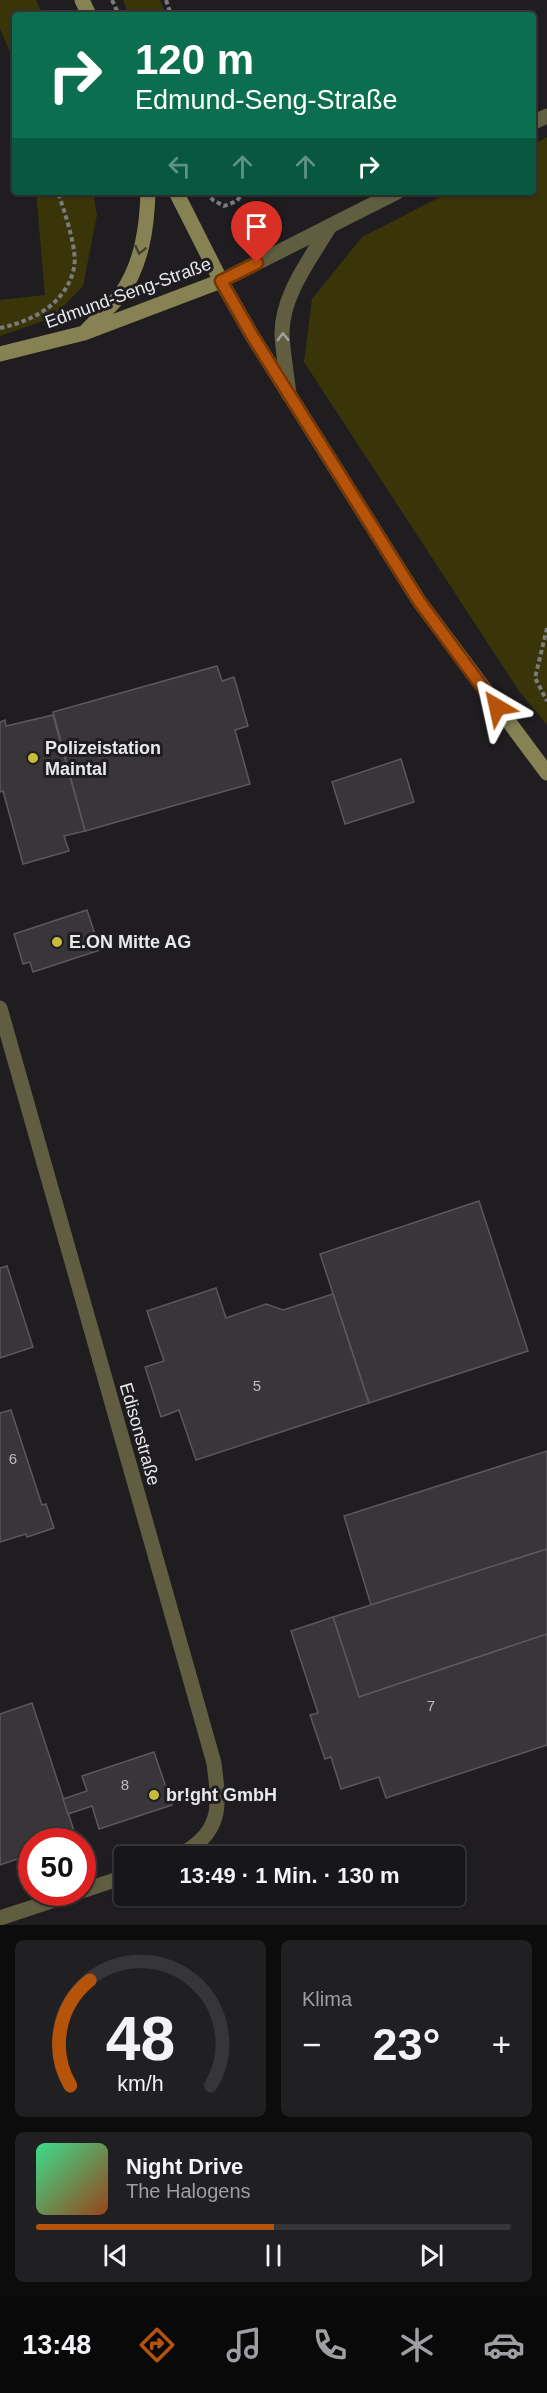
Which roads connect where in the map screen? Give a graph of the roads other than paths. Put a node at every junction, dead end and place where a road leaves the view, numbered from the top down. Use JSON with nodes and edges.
{"nodes":[{"id":1,"x":148,"y":195,"type":"edge"},
{"id":2,"x":178,"y":195,"type":"edge"},
{"id":3,"x":391,"y":195,"type":"edge"},
{"id":4,"x":330,"y":226,"type":"junction"},
{"id":5,"x":221,"y":281,"type":"junction"},
{"id":6,"x":84,"y":333,"type":"junction"},
{"id":7,"x":0,"y":354,"type":"edge"},
{"id":8,"x":289,"y":395,"type":"junction"},
{"id":9,"x":547,"y":773,"type":"edge"},
{"id":10,"x":0,"y":1008,"type":"edge"},
{"id":11,"x":196,"y":1846,"type":"edge"},
{"id":12,"x":114,"y":1880,"type":"edge"},
{"id":13,"x":96,"y":1886,"type":"edge"},
{"id":14,"x":36,"y":1906,"type":"edge"},
{"id":15,"x":0,"y":1918,"type":"edge"}],
"edges":[{"from":1,"to":6,"type":"main road","one_way":true},
{"from":2,"to":5,"type":"main road"},
{"from":3,"to":4,"type":"street","name":"Edmund-Seng-Straße"},
{"from":4,"to":5,"type":"street","name":"Edmund-Seng-Straße"},
{"from":8,"to":4,"type":"street","one_way":true},
{"from":5,"to":6,"type":"main road","name":"Edmund-Seng-Straße"},
{"from":5,"to":8,"type":"main road"},
{"from":6,"to":7,"type":"main road","name":"Edmund-Seng-Straße"},
{"from":8,"to":9,"type":"main road"},
{"from":10,"to":11,"type":"street","name":"Edisonstraße"},
{"from":12,"to":13,"type":"street"},
{"from":14,"to":15,"type":"street"}]}
